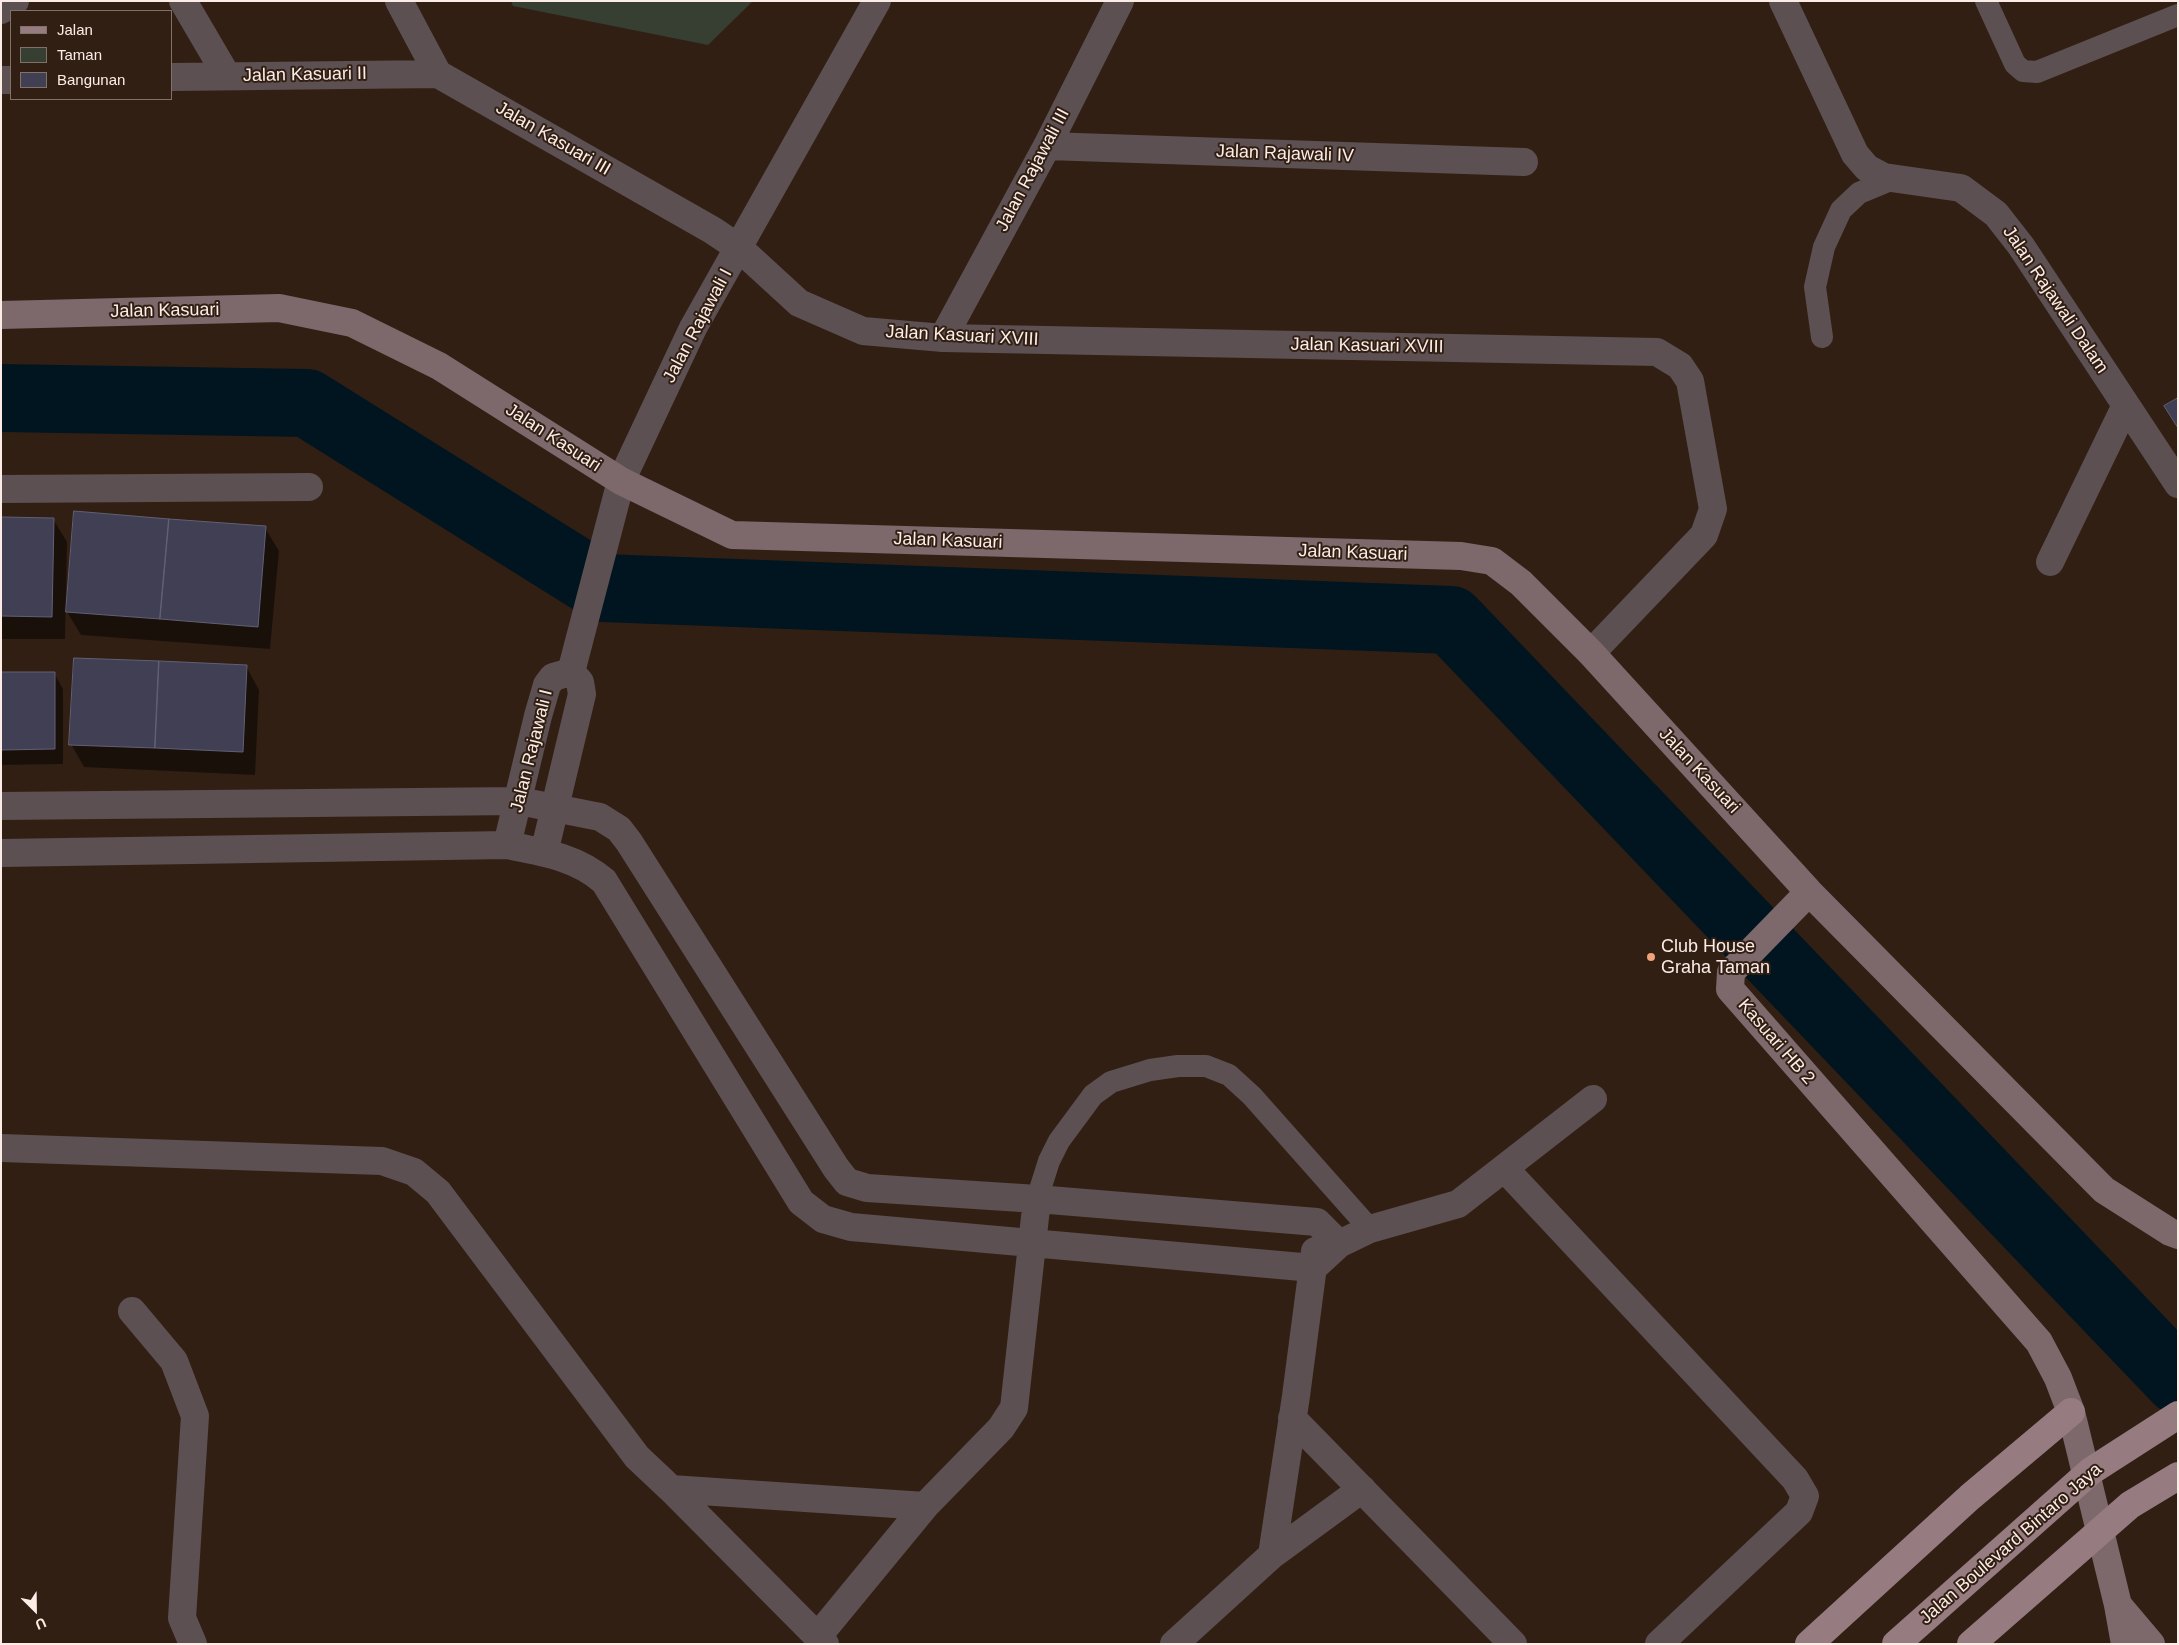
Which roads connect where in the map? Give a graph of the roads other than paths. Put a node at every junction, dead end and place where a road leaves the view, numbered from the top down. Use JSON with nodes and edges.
{"nodes":[{"id":1,"x":15,"y":1,"type":"edge"},
{"id":2,"x":183,"y":1,"type":"edge"},
{"id":3,"x":398,"y":1,"type":"edge"},
{"id":4,"x":877,"y":1,"type":"edge"},
{"id":5,"x":1120,"y":1,"type":"edge"},
{"id":6,"x":1783,"y":1,"type":"edge"},
{"id":7,"x":1986,"y":1,"type":"edge"},
{"id":8,"x":1,"y":10,"type":"edge"},
{"id":9,"x":2178,"y":15,"type":"edge"},
{"id":10,"x":438,"y":74,"type":"junction"},
{"id":11,"x":226,"y":76,"type":"junction"},
{"id":12,"x":172,"y":77,"type":"edge"},
{"id":13,"x":1047,"y":146,"type":"junction"},
{"id":14,"x":1524,"y":162,"type":"dead end"},
{"id":15,"x":1895,"y":178,"type":"junction"},
{"id":16,"x":739,"y":248,"type":"junction"},
{"id":17,"x":1,"y":315,"type":"edge"},
{"id":18,"x":1822,"y":337,"type":"dead end"},
{"id":19,"x":943,"y":338,"type":"junction"},
{"id":20,"x":2126,"y":405,"type":"junction"},
{"id":21,"x":621,"y":481,"type":"junction"},
{"id":22,"x":2178,"y":484,"type":"edge"},
{"id":23,"x":309,"y":487,"type":"dead end"},
{"id":24,"x":1,"y":489,"type":"edge"},
{"id":25,"x":2050,"y":562,"type":"dead end"},
{"id":26,"x":1591,"y":653,"type":"junction"},
{"id":27,"x":572,"y":668,"type":"junction"},
{"id":28,"x":519,"y":801,"type":"junction"},
{"id":29,"x":1,"y":806,"type":"edge"},
{"id":30,"x":555,"y":809,"type":"junction"},
{"id":31,"x":507,"y":845,"type":"junction"},
{"id":32,"x":544,"y":852,"type":"junction"},
{"id":33,"x":1,"y":853,"type":"edge"},
{"id":34,"x":1801,"y":900,"type":"junction"},
{"id":35,"x":1593,"y":1099,"type":"dead end"},
{"id":36,"x":5,"y":1150,"type":"edge"},
{"id":37,"x":1505,"y":1169,"type":"junction"},
{"id":38,"x":1038,"y":1199,"type":"junction"},
{"id":39,"x":1317,"y":1222,"type":"junction"},
{"id":40,"x":1370,"y":1229,"type":"junction"},
{"id":41,"x":2178,"y":1235,"type":"edge"},
{"id":42,"x":1034,"y":1243,"type":"junction"},
{"id":43,"x":1339,"y":1244,"type":"junction"},
{"id":44,"x":1313,"y":1268,"type":"junction"},
{"id":45,"x":132,"y":1311,"type":"dead end"},
{"id":46,"x":2071,"y":1412,"type":"junction"},
{"id":47,"x":2178,"y":1415,"type":"edge"},
{"id":48,"x":1292,"y":1418,"type":"junction"},
{"id":49,"x":2178,"y":1476,"type":"edge"},
{"id":50,"x":671,"y":1489,"type":"junction"},
{"id":51,"x":1362,"y":1490,"type":"junction"},
{"id":52,"x":925,"y":1506,"type":"junction"},
{"id":53,"x":1272,"y":1555,"type":"junction"},
{"id":54,"x":2118,"y":1605,"type":"junction"},
{"id":55,"x":821,"y":1640,"type":"edge"},
{"id":56,"x":193,"y":1644,"type":"edge"},
{"id":57,"x":1174,"y":1644,"type":"edge"},
{"id":58,"x":1513,"y":1644,"type":"edge"},
{"id":59,"x":1659,"y":1644,"type":"edge"},
{"id":60,"x":1809,"y":1644,"type":"edge"},
{"id":61,"x":1896,"y":1644,"type":"edge"},
{"id":62,"x":1971,"y":1644,"type":"edge"},
{"id":63,"x":2125,"y":1644,"type":"edge"},
{"id":64,"x":2151,"y":1644,"type":"edge"}],
"edges":[{"from":1,"to":8,"type":"street"},
{"from":2,"to":11,"type":"street"},
{"from":3,"to":10,"type":"street"},
{"from":4,"to":16,"type":"street","name":"Jalan Rajawali I"},
{"from":5,"to":13,"type":"street","name":"Jalan Rajawali III"},
{"from":6,"to":15,"type":"street","name":"Jalan Rajawali Dalam"},
{"from":7,"to":9,"type":"lane"},
{"from":10,"to":11,"type":"street","name":"Jalan Kasuari II"},
{"from":10,"to":16,"type":"street","name":"Jalan Kasuari III"},
{"from":11,"to":12,"type":"street","name":"Jalan Kasuari II"},
{"from":13,"to":14,"type":"street","name":"Jalan Rajawali IV"},
{"from":13,"to":19,"type":"street","name":"Jalan Rajawali III"},
{"from":15,"to":18,"type":"lane"},
{"from":15,"to":20,"type":"street","name":"Jalan Rajawali Dalam"},
{"from":16,"to":19,"type":"street","name":"Jalan Kasuari XVIII"},
{"from":16,"to":21,"type":"street","name":"Jalan Rajawali I"},
{"from":17,"to":21,"type":"main road","name":"Jalan Kasuari"},
{"from":19,"to":26,"type":"street","name":"Jalan Kasuari XVIII"},
{"from":20,"to":22,"type":"street","name":"Jalan Rajawali Dalam"},
{"from":20,"to":25,"type":"street"},
{"from":21,"to":26,"type":"main road","name":"Jalan Kasuari"},
{"from":21,"to":27,"type":"street","name":"Jalan Rajawali I"},
{"from":23,"to":24,"type":"street"},
{"from":26,"to":34,"type":"main road","name":"Jalan Kasuari"},
{"from":27,"to":28,"type":"street","name":"Jalan Rajawali I"},
{"from":27,"to":30,"type":"street","name":"Jalan Rajawali I"},
{"from":28,"to":29,"type":"street"},
{"from":28,"to":30,"type":"street"},
{"from":28,"to":31,"type":"street","name":"Jalan Rajawali I"},
{"from":30,"to":32,"type":"street","name":"Jalan Rajawali I"},
{"from":30,"to":38,"type":"street"},
{"from":31,"to":32,"type":"street"},
{"from":31,"to":33,"type":"street"},
{"from":32,"to":42,"type":"street"},
{"from":34,"to":41,"type":"main road"},
{"from":34,"to":46,"type":"main road","name":"Kasuari HB 2"},
{"from":35,"to":37,"type":"street"},
{"from":36,"to":50,"type":"street"},
{"from":37,"to":40,"type":"street"},
{"from":37,"to":59,"type":"street"},
{"from":38,"to":39,"type":"street"},
{"from":38,"to":40,"type":"lane"},
{"from":38,"to":42,"type":"street"},
{"from":39,"to":43,"type":"street"},
{"from":39,"to":44,"type":"street"},
{"from":40,"to":43,"type":"street"},
{"from":42,"to":44,"type":"street"},
{"from":42,"to":52,"type":"street"},
{"from":43,"to":44,"type":"street"},
{"from":44,"to":48,"type":"street"},
{"from":45,"to":56,"type":"street"},
{"from":46,"to":54,"type":"main road","name":"Kasuari HB 2"},
{"from":46,"to":60,"type":"main road"},
{"from":47,"to":61,"type":"main road","name":"Jalan Boulevard Bintaro Jaya","bridge":true},
{"from":48,"to":51,"type":"street"},
{"from":48,"to":53,"type":"street"},
{"from":49,"to":62,"type":"main road","bridge":true},
{"from":50,"to":52,"type":"street"},
{"from":50,"to":55,"type":"street"},
{"from":51,"to":53,"type":"street"},
{"from":51,"to":58,"type":"street"},
{"from":52,"to":55,"type":"street"},
{"from":53,"to":57,"type":"street"},
{"from":54,"to":63,"type":"main road","name":"Kasuari HB 2"},
{"from":54,"to":64,"type":"main road","name":"Kasuari HB 2"}]}
